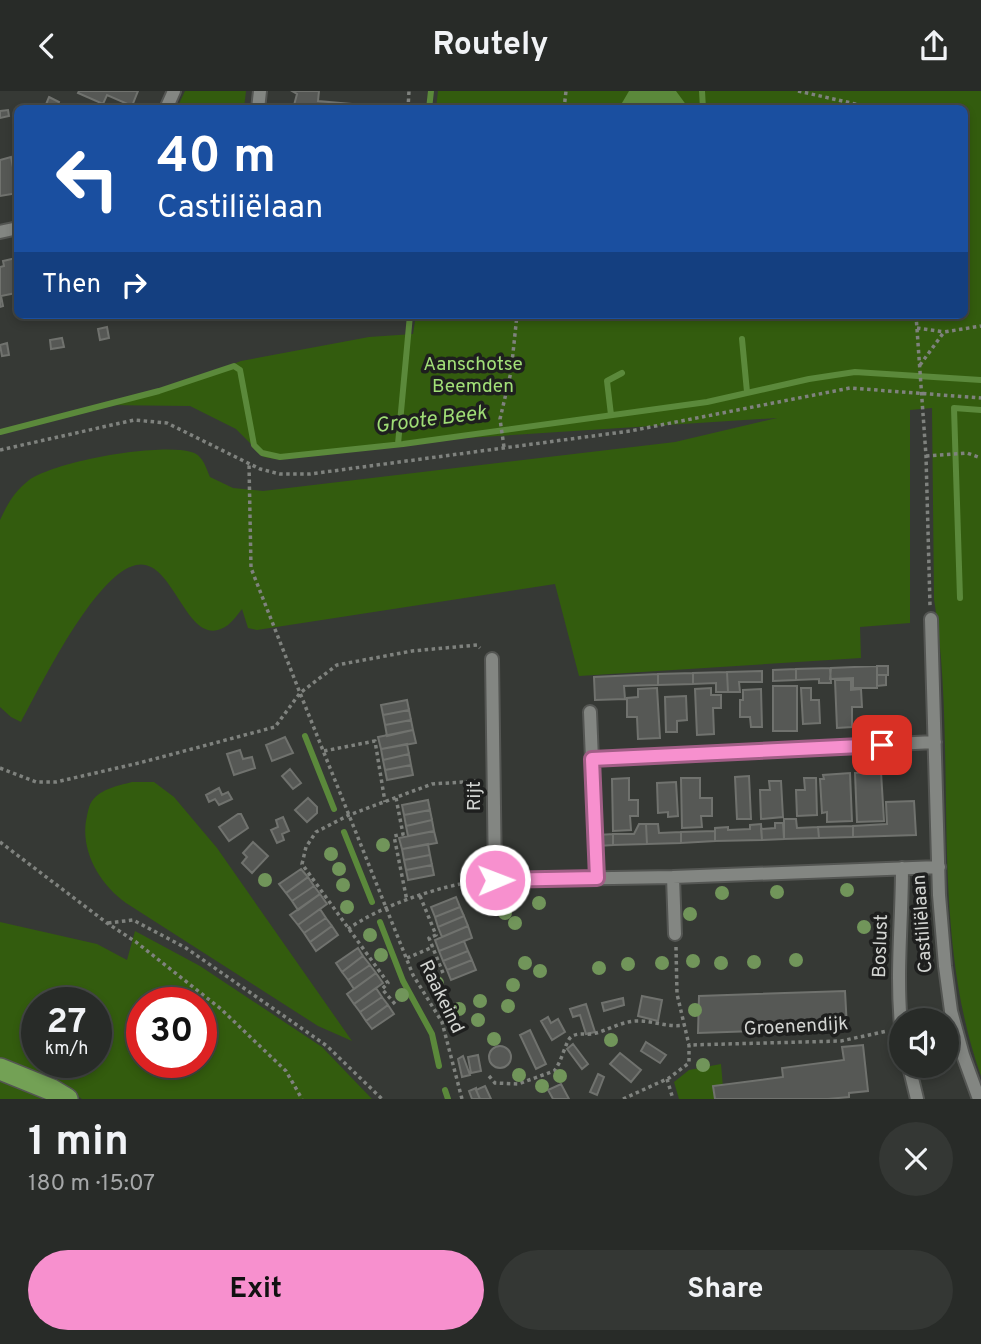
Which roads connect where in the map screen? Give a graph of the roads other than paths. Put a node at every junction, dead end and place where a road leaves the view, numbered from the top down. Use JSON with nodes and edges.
{"nodes":[{"id":1,"x":931,"y":619,"type":"road end"},
{"id":2,"x":492,"y":659,"type":"road end"},
{"id":3,"x":590,"y":712,"type":"dead end"},
{"id":4,"x":934,"y":742,"type":"junction"},
{"id":5,"x":592,"y":759,"type":"junction"},
{"id":6,"x":939,"y":867,"type":"junction"},
{"id":7,"x":902,"y":868,"type":"junction"},
{"id":8,"x":673,"y":877,"type":"junction"},
{"id":9,"x":597,"y":878,"type":"junction"},
{"id":10,"x":676,"y":934,"type":"road end"},
{"id":11,"x":901,"y":1008,"type":"edge"},
{"id":12,"x":0,"y":1069,"type":"edge"},
{"id":13,"x":912,"y":1078,"type":"edge"},
{"id":14,"x":66,"y":1099,"type":"edge"},
{"id":15,"x":917,"y":1099,"type":"edge"},
{"id":16,"x":979,"y":1099,"type":"edge"}],
"edges":[{"from":1,"to":4,"type":"street","name":"Castiliëlaan"},
{"from":2,"to":9,"type":"street","name":"Rijt"},
{"from":3,"to":5,"type":"street"},
{"from":4,"to":5,"type":"street"},
{"from":4,"to":6,"type":"street","name":"Castiliëlaan"},
{"from":5,"to":9,"type":"street"},
{"from":6,"to":7,"type":"street"},
{"from":6,"to":16,"type":"street","name":"Castiliëlaan"},
{"from":7,"to":8,"type":"street"},
{"from":7,"to":11,"type":"street","name":"Boslust"},
{"from":8,"to":9,"type":"street"},
{"from":8,"to":10,"type":"street"},
{"from":12,"to":14,"type":"highway"},
{"from":13,"to":15,"type":"street"}]}
